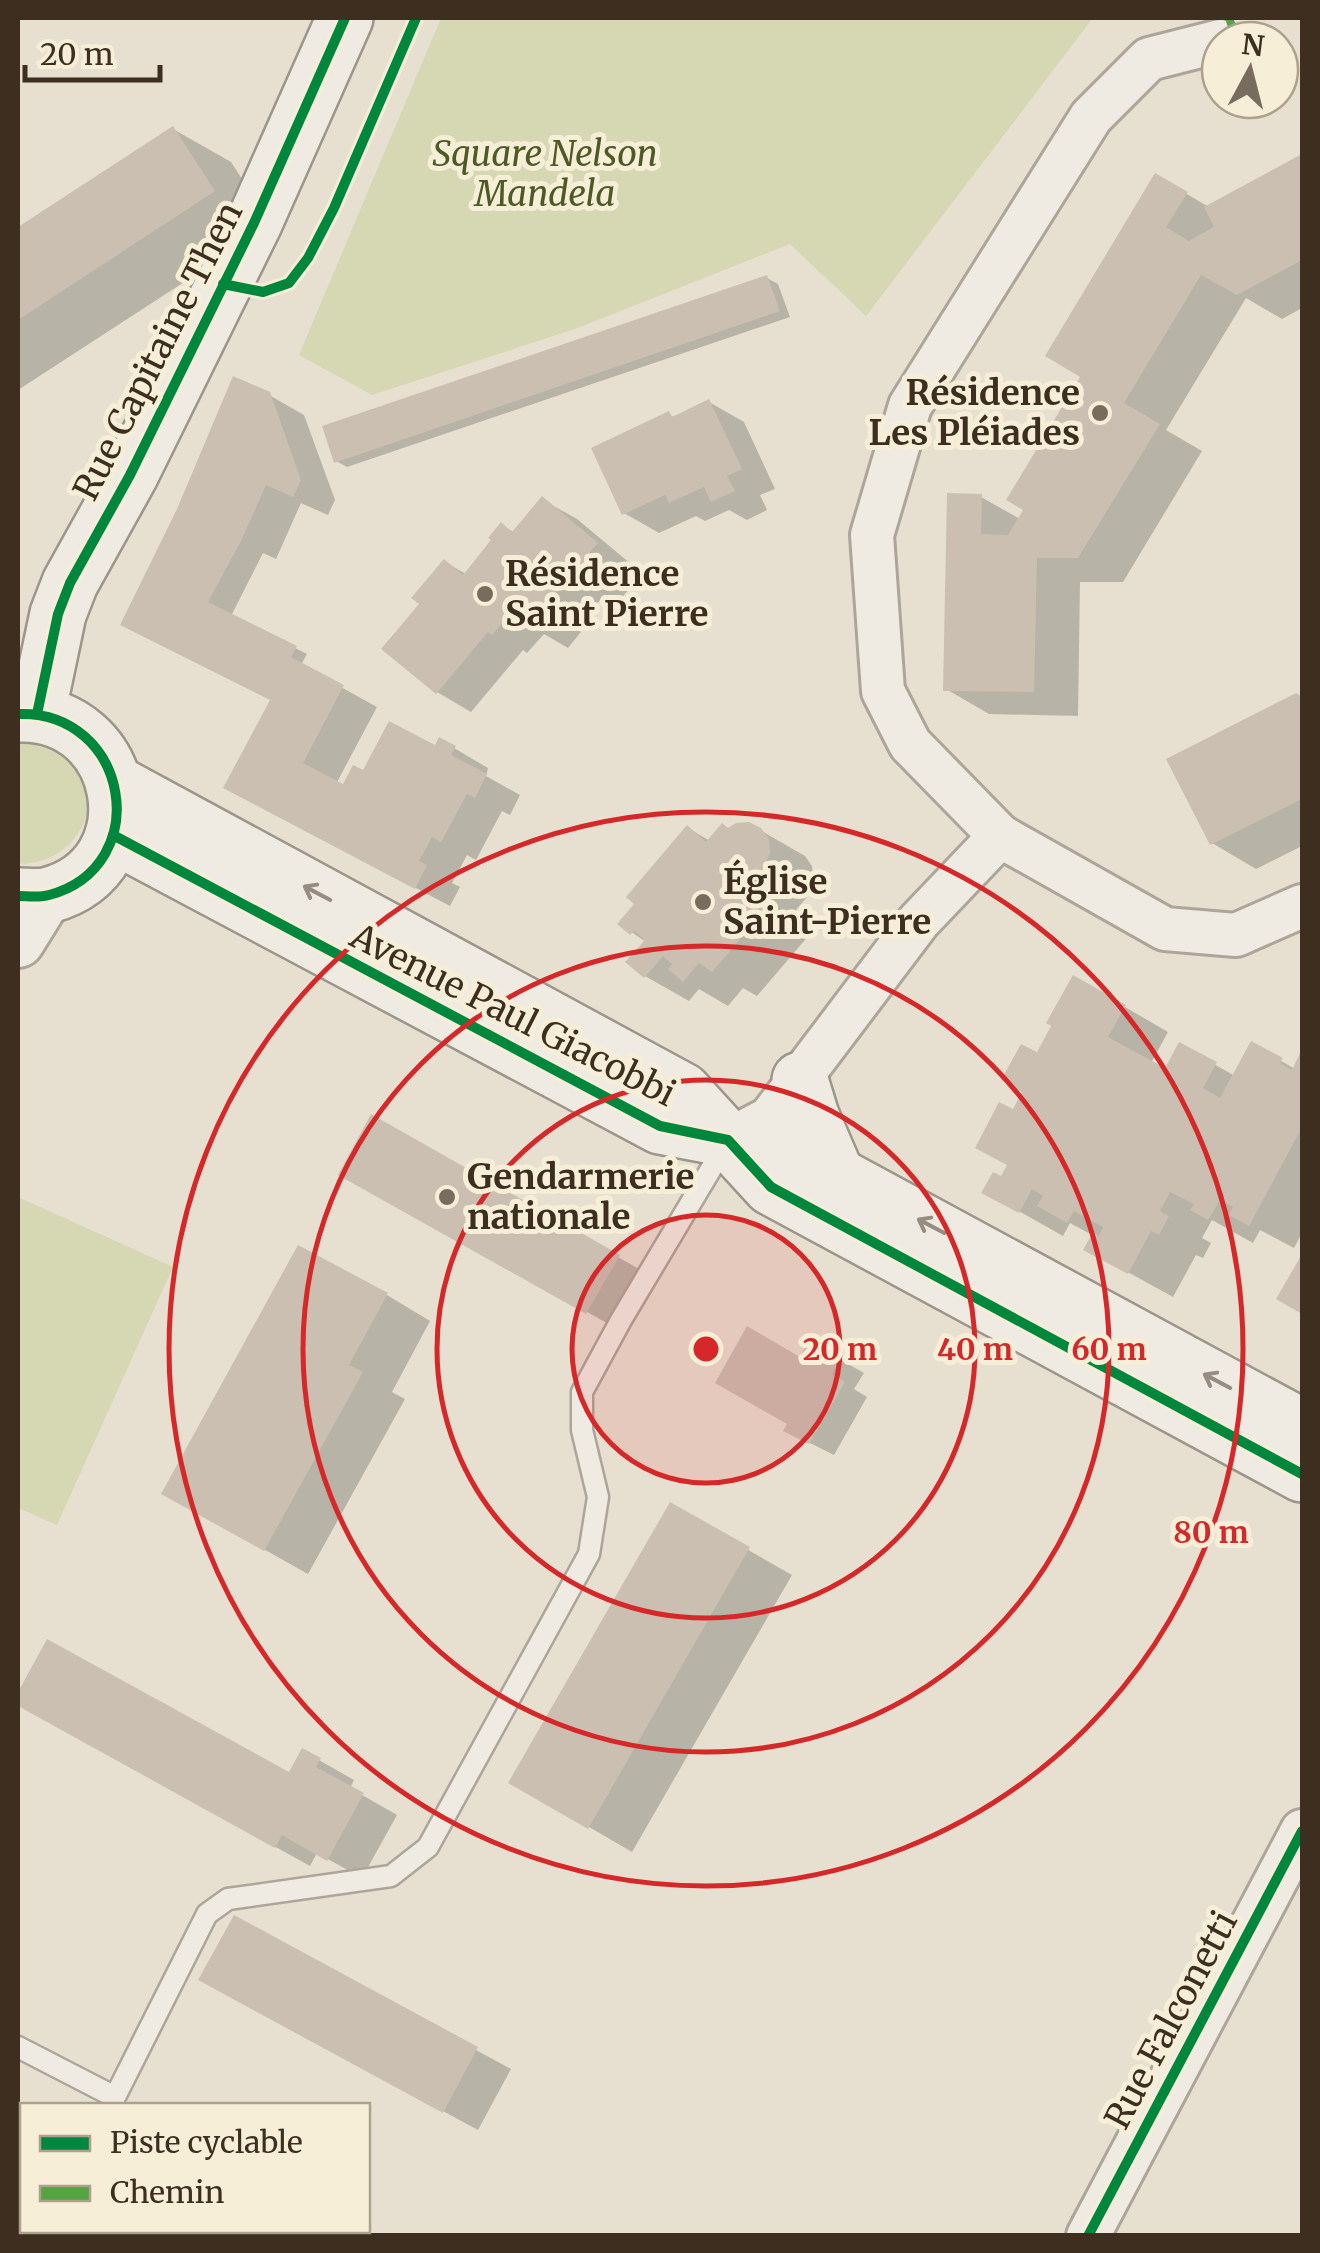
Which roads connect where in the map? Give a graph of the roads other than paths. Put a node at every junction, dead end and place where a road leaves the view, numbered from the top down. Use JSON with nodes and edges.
{"nodes":[{"id":1,"x":345,"y":18,"type":"edge"},
{"id":2,"x":1200,"y":46,"type":"edge"},
{"id":3,"x":27,"y":714,"type":"edge"},
{"id":4,"x":114,"y":809,"type":"junction"},
{"id":5,"x":1000,"y":836,"type":"junction"},
{"id":6,"x":32,"y":896,"type":"edge"},
{"id":7,"x":1302,"y":906,"type":"edge"},
{"id":8,"x":18,"y":941,"type":"edge"},
{"id":9,"x":800,"y":1080,"type":"junction"},
{"id":10,"x":728,"y":1140,"type":"junction"},
{"id":11,"x":836,"y":1174,"type":"junction"},
{"id":12,"x":1302,"y":1427,"type":"edge"},
{"id":13,"x":1302,"y":1474,"type":"edge"},
{"id":14,"x":1302,"y":1830,"type":"edge"},
{"id":15,"x":18,"y":2047,"type":"edge"},
{"id":16,"x":1088,"y":2236,"type":"edge"}],
"edges":[{"from":1,"to":3,"type":"main road","name":"Rue Capitaine Then"},
{"from":2,"to":5,"type":"street"},
{"from":3,"to":4,"type":"main road"},
{"from":4,"to":6,"type":"main road"},
{"from":4,"to":10,"type":"main road","name":"Avenue Paul Giacobbi"},
{"from":5,"to":7,"type":"street"},
{"from":5,"to":9,"type":"street"},
{"from":6,"to":8,"type":"street"},
{"from":9,"to":10,"type":"street"},
{"from":9,"to":11,"type":"main road"},
{"from":10,"to":11,"type":"main road"},
{"from":10,"to":13,"type":"main road","name":"Avenue Paul Giacobbi"},
{"from":10,"to":15,"type":"lane"},
{"from":12,"to":11,"type":"main road","one_way":true},
{"from":14,"to":16,"type":"street","name":"Rue Falconetti"}]}
